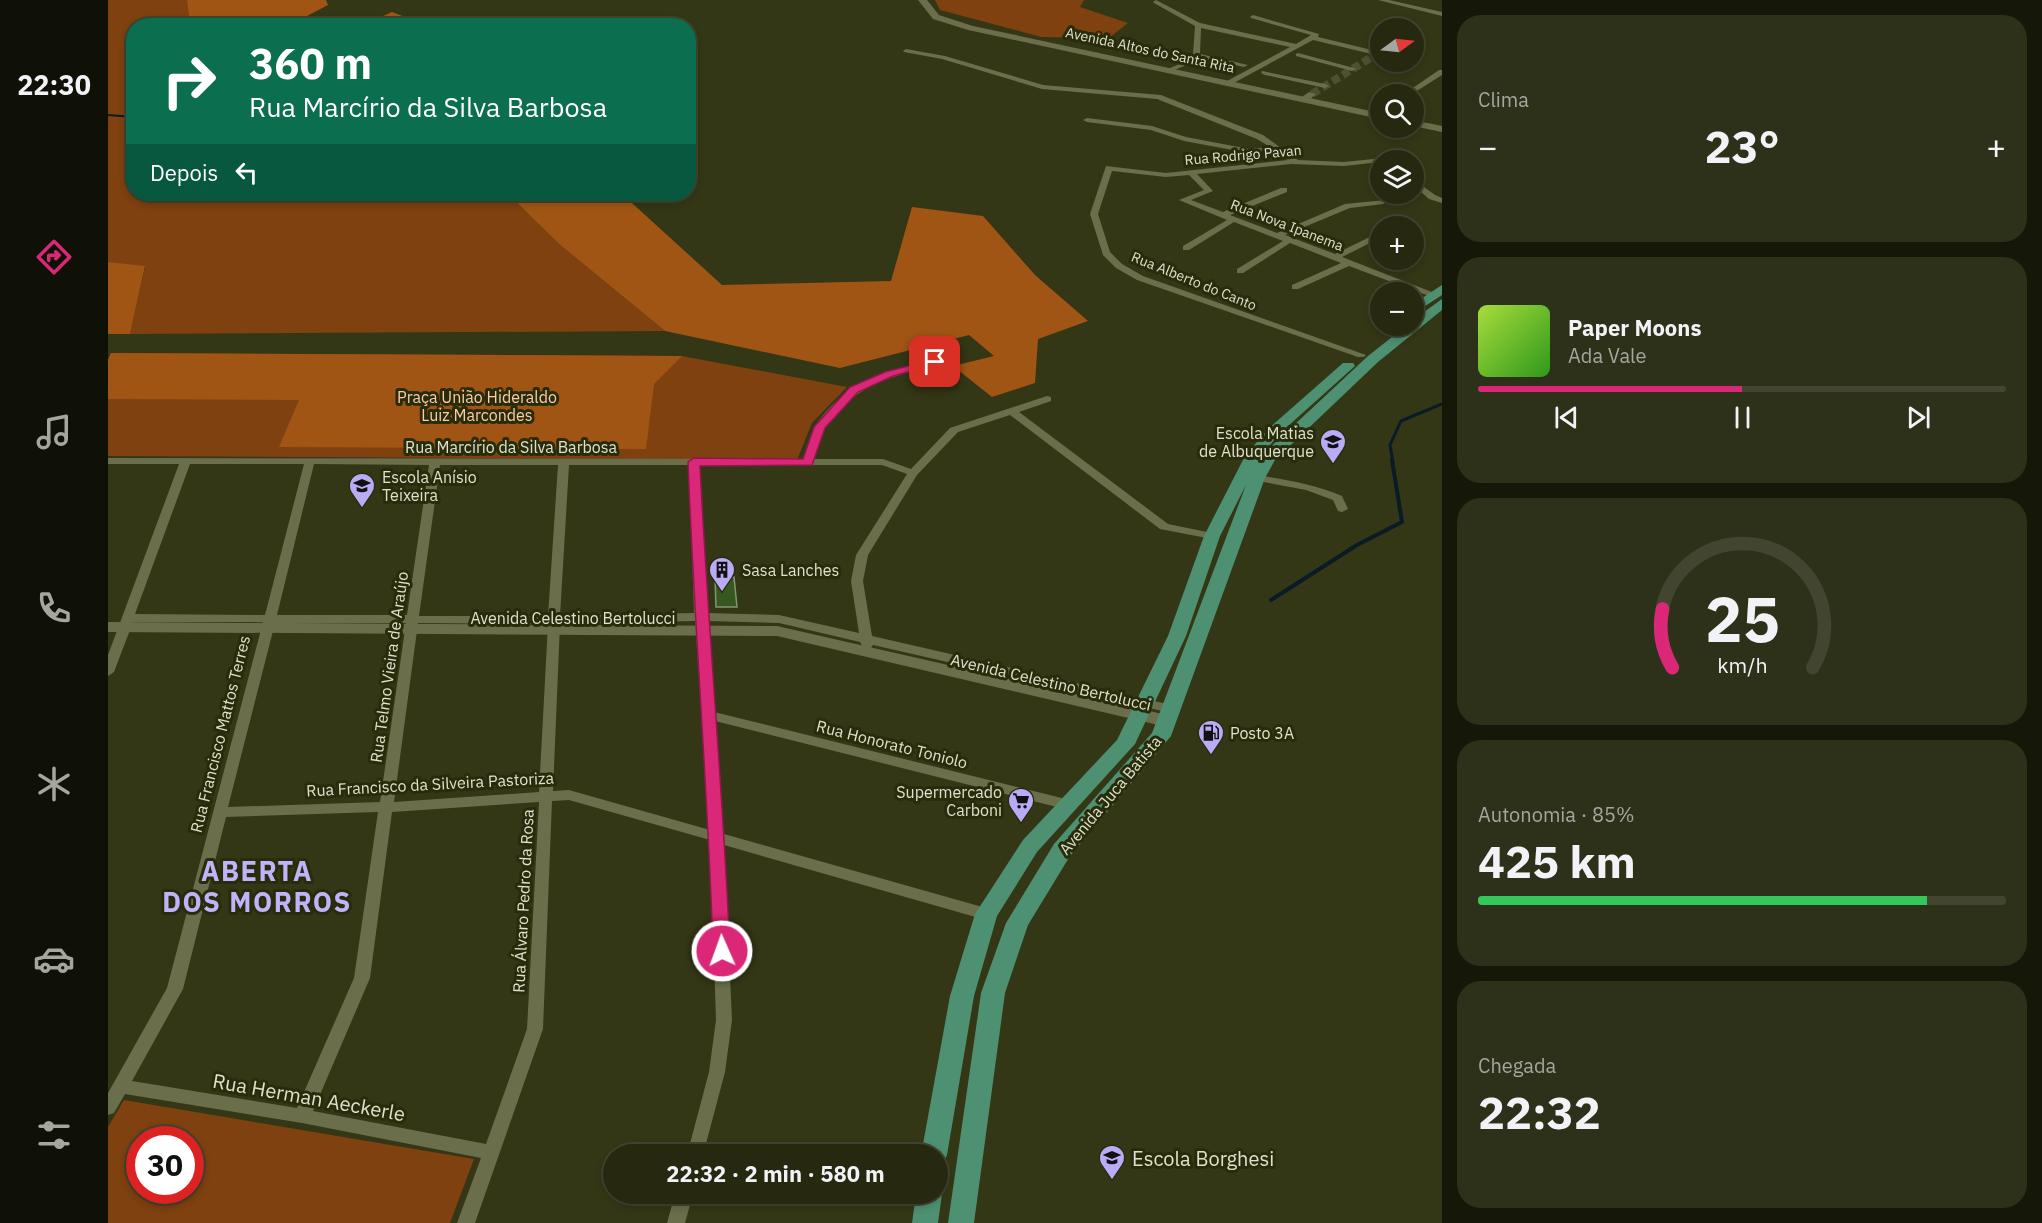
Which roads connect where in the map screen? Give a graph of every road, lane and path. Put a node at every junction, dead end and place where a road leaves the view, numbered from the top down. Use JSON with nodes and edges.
{"nodes":[{"id":1,"x":922,"y":0,"type":"edge"},
{"id":2,"x":1380,"y":0,"type":"edge"},
{"id":3,"x":1156,"y":2,"type":"dead end"},
{"id":4,"x":1442,"y":14,"type":"edge"},
{"id":5,"x":1253,"y":17,"type":"dead end"},
{"id":6,"x":1198,"y":25,"type":"junction"},
{"id":7,"x":1312,"y":38,"type":"junction"},
{"id":8,"x":1296,"y":46,"type":"junction"},
{"id":9,"x":906,"y":51,"type":"dead end"},
{"id":10,"x":1370,"y":52,"type":"edge"},
{"id":11,"x":1196,"y":54,"type":"junction"},
{"id":12,"x":1298,"y":55,"type":"dead end"},
{"id":13,"x":1244,"y":64,"type":"dead end"},
{"id":14,"x":1181,"y":67,"type":"junction"},
{"id":15,"x":1352,"y":69,"type":"dead end"},
{"id":16,"x":1265,"y":72,"type":"dead end"},
{"id":17,"x":1442,"y":72,"type":"edge"},
{"id":18,"x":1230,"y":83,"type":"junction"},
{"id":19,"x":1423,"y":84,"type":"edge"},
{"id":20,"x":1325,"y":86,"type":"tunnel mouth"},
{"id":21,"x":1370,"y":112,"type":"edge"},
{"id":22,"x":1087,"y":120,"type":"dead end"},
{"id":23,"x":1424,"y":125,"type":"edge"},
{"id":24,"x":1442,"y":129,"type":"edge"},
{"id":25,"x":1276,"y":149,"type":"junction"},
{"id":26,"x":1370,"y":161,"type":"edge"},
{"id":27,"x":1297,"y":163,"type":"junction"},
{"id":28,"x":1109,"y":168,"type":"joint"},
{"id":29,"x":1191,"y":172,"type":"junction"},
{"id":30,"x":1284,"y":190,"type":"dead end"},
{"id":31,"x":1424,"y":190,"type":"edge"},
{"id":32,"x":1442,"y":201,"type":"edge"},
{"id":33,"x":1370,"y":203,"type":"edge"},
{"id":34,"x":1223,"y":215,"type":"junction"},
{"id":35,"x":1234,"y":219,"type":"junction"},
{"id":36,"x":1276,"y":236,"type":"junction"},
{"id":37,"x":1370,"y":240,"type":"edge"},
{"id":38,"x":1288,"y":241,"type":"junction"},
{"id":39,"x":1186,"y":248,"type":"dead end"},
{"id":40,"x":1334,"y":258,"type":"junction"},
{"id":41,"x":1347,"y":263,"type":"junction"},
{"id":42,"x":1240,"y":271,"type":"dead end"},
{"id":43,"x":1295,"y":287,"type":"dead end"},
{"id":44,"x":1439,"y":300,"type":"edge"},
{"id":45,"x":1424,"y":306,"type":"edge"},
{"id":46,"x":1383,"y":336,"type":"edge"},
{"id":47,"x":1361,"y":355,"type":"junction"},
{"id":48,"x":935,"y":362,"type":"dead end"},
{"id":49,"x":1047,"y":399,"type":"dead end"},
{"id":50,"x":1011,"y":411,"type":"junction"},
{"id":51,"x":108,"y":461,"type":"edge"},
{"id":52,"x":186,"y":461,"type":"junction"},
{"id":53,"x":310,"y":461,"type":"junction"},
{"id":54,"x":435,"y":461,"type":"junction"},
{"id":55,"x":564,"y":462,"type":"junction"},
{"id":56,"x":694,"y":462,"type":"junction"},
{"id":57,"x":807,"y":462,"type":"junction"},
{"id":58,"x":913,"y":473,"type":"junction"},
{"id":59,"x":1257,"y":478,"type":"junction"},
{"id":60,"x":1342,"y":509,"type":"dead end"},
{"id":61,"x":1212,"y":536,"type":"junction"},
{"id":62,"x":108,"y":618,"type":"edge"},
{"id":63,"x":267,"y":623,"type":"junction"},
{"id":64,"x":701,"y":623,"type":"junction"},
{"id":65,"x":120,"y":624,"type":"edge"},
{"id":66,"x":412,"y":624,"type":"junction"},
{"id":67,"x":554,"y":625,"type":"junction"},
{"id":68,"x":867,"y":645,"type":"junction"},
{"id":69,"x":108,"y":672,"type":"edge"},
{"id":70,"x":1143,"y":709,"type":"junction"},
{"id":71,"x":707,"y":715,"type":"junction"},
{"id":72,"x":1169,"y":715,"type":"junction"},
{"id":73,"x":546,"y":796,"type":"junction"},
{"id":74,"x":1069,"y":805,"type":"junction"},
{"id":75,"x":386,"y":807,"type":"junction"},
{"id":76,"x":219,"y":812,"type":"junction"},
{"id":77,"x":717,"y":835,"type":"junction"},
{"id":78,"x":986,"y":914,"type":"junction"},
{"id":79,"x":120,"y":1086,"type":"junction"},
{"id":80,"x":108,"y":1108,"type":"edge"},
{"id":81,"x":302,"y":1116,"type":"junction"},
{"id":82,"x":698,"y":1144,"type":"edge"},
{"id":83,"x":936,"y":1144,"type":"edge"},
{"id":84,"x":491,"y":1152,"type":"junction"},
{"id":85,"x":681,"y":1204,"type":"edge"},
{"id":86,"x":928,"y":1204,"type":"edge"},
{"id":87,"x":466,"y":1223,"type":"edge"},
{"id":88,"x":676,"y":1223,"type":"edge"},
{"id":89,"x":925,"y":1223,"type":"edge"},
{"id":90,"x":961,"y":1223,"type":"edge"}],
"edges":[{"from":1,"to":14,"type":"street","name":"Avenida Altos do Santa Rita"},
{"from":2,"to":4,"type":"street"},
{"from":3,"to":6,"type":"street"},
{"from":5,"to":7,"type":"street"},
{"from":6,"to":8,"type":"street"},
{"from":6,"to":11,"type":"street"},
{"from":7,"to":8,"type":"street"},
{"from":7,"to":10,"type":"street"},
{"from":8,"to":18,"type":"street"},
{"from":9,"to":25,"type":"street"},
{"from":11,"to":13,"type":"street"},
{"from":11,"to":14,"type":"street"},
{"from":12,"to":15,"type":"street"},
{"from":14,"to":18,"type":"street","name":"Avenida Altos do Santa Rita"},
{"from":16,"to":20,"type":"street"},
{"from":17,"to":19,"type":"street"},
{"from":18,"to":21,"type":"street","name":"Avenida Altos do Santa Rita"},
{"from":22,"to":25,"type":"street"},
{"from":23,"to":24,"type":"street"},
{"from":25,"to":27,"type":"street"},
{"from":26,"to":27,"type":"street","name":"Rua Rodrigo Pavan"},
{"from":27,"to":29,"type":"street","name":"Rua Rodrigo Pavan"},
{"from":28,"to":29,"type":"street","name":"Rua Rodrigo Pavan"},
{"from":28,"to":47,"type":"street","name":"Rua Alberto do Canto"},
{"from":29,"to":34,"type":"street","name":"Rua Nova Ipanema"},
{"from":30,"to":34,"type":"street"},
{"from":31,"to":32,"type":"street"},
{"from":33,"to":36,"type":"street"},
{"from":34,"to":35,"type":"street","name":"Rua Nova Ipanema"},
{"from":35,"to":36,"type":"street","name":"Rua Nova Ipanema"},
{"from":35,"to":39,"type":"street"},
{"from":36,"to":38,"type":"street","name":"Rua Nova Ipanema"},
{"from":37,"to":40,"type":"street"},
{"from":38,"to":40,"type":"street","name":"Rua Nova Ipanema"},
{"from":38,"to":42,"type":"street"},
{"from":40,"to":41,"type":"street","name":"Rua Nova Ipanema"},
{"from":41,"to":43,"type":"street"},
{"from":41,"to":44,"type":"street","name":"Rua Nova Ipanema"},
{"from":44,"to":45,"type":"main road"},
{"from":44,"to":59,"type":"main road","name":"Avenida Juca Batista"},
{"from":46,"to":47,"type":"main road","name":"Avenida Juca Batista"},
{"from":47,"to":61,"type":"main road","name":"Avenida Juca Batista"},
{"from":48,"to":57,"type":"street"},
{"from":49,"to":50,"type":"street"},
{"from":50,"to":58,"type":"street"},
{"from":50,"to":61,"type":"street"},
{"from":51,"to":52,"type":"street","name":"Rua Marcírio da Silva Barbosa"},
{"from":52,"to":53,"type":"street","name":"Rua Marcírio da Silva Barbosa"},
{"from":52,"to":65,"type":"street"},
{"from":53,"to":54,"type":"street","name":"Rua Marcírio da Silva Barbosa"},
{"from":53,"to":63,"type":"street","name":"Rua Francisco Mattos Terres"},
{"from":54,"to":55,"type":"street","name":"Rua Marcírio da Silva Barbosa"},
{"from":54,"to":66,"type":"street","name":"Rua Telmo Vieira de Araújo"},
{"from":55,"to":56,"type":"street","name":"Rua Marcírio da Silva Barbosa"},
{"from":55,"to":67,"type":"street","name":"Rua Álvaro Pedro da Rosa"},
{"from":56,"to":57,"type":"street","name":"Rua Marcírio da Silva Barbosa"},
{"from":56,"to":64,"type":"street"},
{"from":57,"to":58,"type":"street","name":"Rua Marcírio da Silva Barbosa"},
{"from":58,"to":68,"type":"street"},
{"from":59,"to":60,"type":"street"},
{"from":59,"to":72,"type":"main road","name":"Avenida Juca Batista"},
{"from":61,"to":70,"type":"main road","name":"Avenida Juca Batista"},
{"from":62,"to":65,"type":"street","name":"Avenida Celestino Bertolucci"},
{"from":63,"to":65,"type":"street","name":"Avenida Celestino Bertolucci"},
{"from":63,"to":66,"type":"street","name":"Avenida Celestino Bertolucci"},
{"from":63,"to":76,"type":"street","name":"Rua Francisco Mattos Terres"},
{"from":64,"to":67,"type":"street","name":"Avenida Celestino Bertolucci"},
{"from":64,"to":68,"type":"street","name":"Avenida Celestino Bertolucci"},
{"from":64,"to":71,"type":"street"},
{"from":65,"to":69,"type":"street"},
{"from":66,"to":67,"type":"street","name":"Avenida Celestino Bertolucci"},
{"from":66,"to":75,"type":"street","name":"Rua Telmo Vieira de Araújo"},
{"from":67,"to":73,"type":"street","name":"Rua Álvaro Pedro da Rosa"},
{"from":68,"to":70,"type":"street","name":"Avenida Celestino Bertolucci"},
{"from":70,"to":72,"type":"street","name":"Avenida Celestino Bertolucci"},
{"from":70,"to":74,"type":"main road","name":"Avenida Juca Batista"},
{"from":71,"to":74,"type":"street","name":"Rua Honorato Toniolo"},
{"from":71,"to":77,"type":"street"},
{"from":72,"to":90,"type":"main road","name":"Avenida Juca Batista"},
{"from":73,"to":75,"type":"street","name":"Rua Francisco da Silveira Pastoriza"},
{"from":73,"to":77,"type":"street","name":"Rua Francisco da Silveira Pastoriza"},
{"from":73,"to":84,"type":"street","name":"Rua Álvaro Pedro da Rosa"},
{"from":74,"to":78,"type":"main road","name":"Avenida Juca Batista"},
{"from":75,"to":76,"type":"street","name":"Rua Francisco da Silveira Pastoriza"},
{"from":75,"to":81,"type":"street","name":"Rua Telmo Vieira de Araújo"},
{"from":76,"to":79,"type":"street","name":"Rua Francisco Mattos Terres"},
{"from":77,"to":78,"type":"street","name":"Rua Francisco da Silveira Pastoriza"},
{"from":77,"to":82,"type":"street"},
{"from":78,"to":83,"type":"main road","name":"Avenida Juca Batista"},
{"from":79,"to":80,"type":"street","name":"Rua Francisco Mattos Terres"},
{"from":79,"to":81,"type":"street","name":"Rua Herman Aeckerle"},
{"from":81,"to":84,"type":"street","name":"Rua Herman Aeckerle"},
{"from":84,"to":87,"type":"street","name":"Rua Álvaro Pedro da Rosa"},
{"from":85,"to":88,"type":"street"},
{"from":86,"to":89,"type":"main road"}]}
